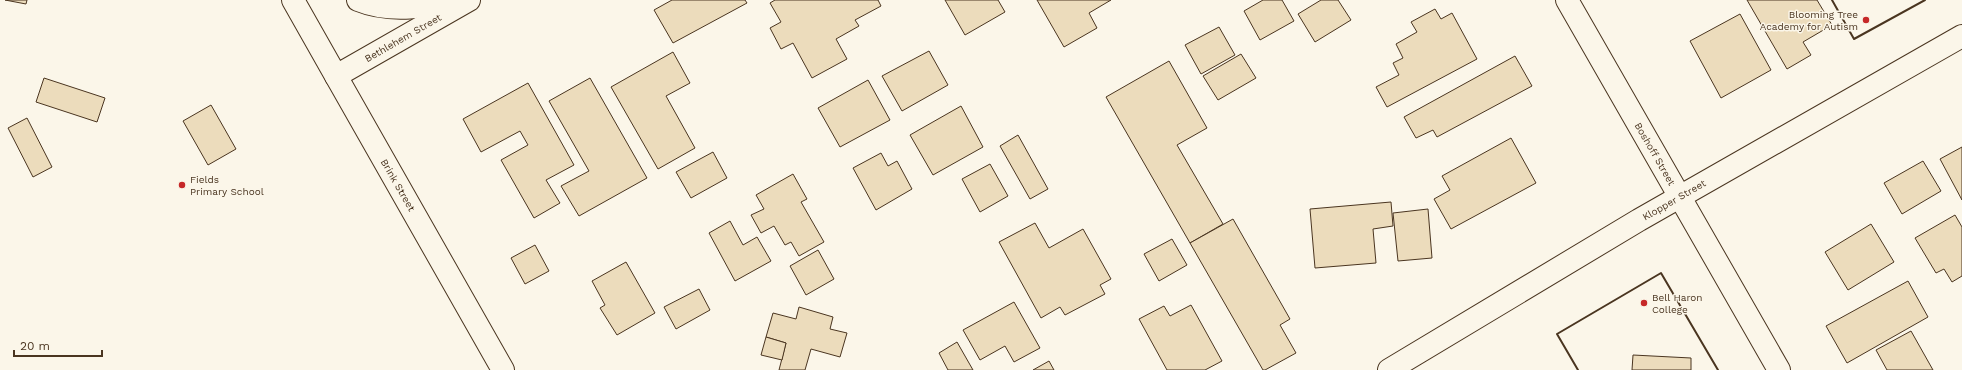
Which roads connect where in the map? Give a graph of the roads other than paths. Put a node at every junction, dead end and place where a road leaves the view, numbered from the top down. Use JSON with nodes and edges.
{"nodes":[{"id":1,"x":293,"y":0,"type":"edge"},
{"id":2,"x":358,"y":0,"type":"edge"},
{"id":3,"x":459,"y":0,"type":"edge"},
{"id":4,"x":469,"y":0,"type":"edge"},
{"id":5,"x":1567,"y":0,"type":"edge"},
{"id":6,"x":1962,"y":36,"type":"edge"},
{"id":7,"x":336,"y":76,"type":"junction"},
{"id":8,"x":1680,"y":197,"type":"junction"},
{"id":9,"x":504,"y":370,"type":"edge"},
{"id":10,"x":1389,"y":370,"type":"edge"},
{"id":11,"x":1780,"y":370,"type":"edge"}],
"edges":[{"from":1,"to":7,"type":"street","name":"Brink Street"},
{"from":2,"to":3,"type":"street"},
{"from":4,"to":7,"type":"street","name":"Bethlehem Street"},
{"from":5,"to":8,"type":"street","name":"Boshoff Street"},
{"from":6,"to":8,"type":"street","name":"Klopper Street"},
{"from":7,"to":9,"type":"street","name":"Brink Street"},
{"from":8,"to":10,"type":"street","name":"Klopper Street"},
{"from":8,"to":11,"type":"street","name":"Boshoff Street"}]}
